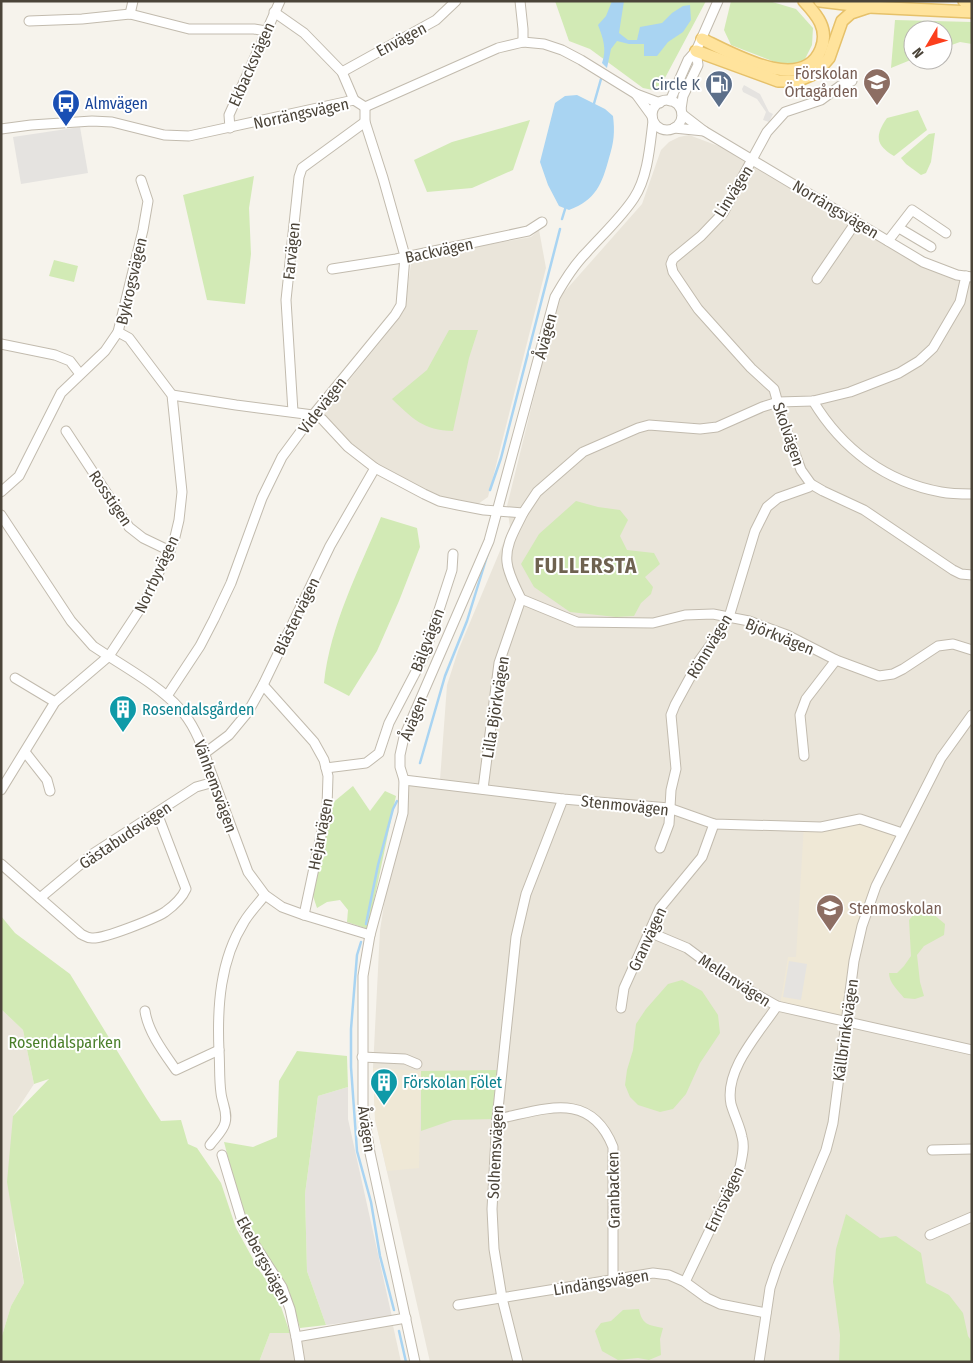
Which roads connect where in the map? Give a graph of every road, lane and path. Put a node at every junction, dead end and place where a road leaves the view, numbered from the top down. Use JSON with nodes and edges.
{"nodes":[{"id":1,"x":134,"y":1,"type":"edge"},
{"id":2,"x":280,"y":1,"type":"edge"},
{"id":3,"x":456,"y":1,"type":"edge"},
{"id":4,"x":520,"y":1,"type":"edge"},
{"id":5,"x":718,"y":1,"type":"edge"},
{"id":6,"x":804,"y":1,"type":"edge"},
{"id":7,"x":820,"y":1,"type":"edge"},
{"id":8,"x":964,"y":1,"type":"edge"},
{"id":9,"x":972,"y":2,"type":"edge"},
{"id":10,"x":869,"y":7,"type":"junction"},
{"id":11,"x":274,"y":12,"type":"junction"},
{"id":12,"x":972,"y":12,"type":"edge"},
{"id":13,"x":130,"y":14,"type":"junction"},
{"id":14,"x":29,"y":21,"type":"dead end"},
{"id":15,"x":266,"y":31,"type":"junction"},
{"id":16,"x":702,"y":39,"type":"junction"},
{"id":17,"x":523,"y":42,"type":"junction"},
{"id":18,"x":696,"y":51,"type":"junction"},
{"id":19,"x":342,"y":72,"type":"junction"},
{"id":20,"x":852,"y":82,"type":"dead end"},
{"id":21,"x":636,"y":94,"type":"junction"},
{"id":22,"x":354,"y":100,"type":"junction"},
{"id":23,"x":670,"y":101,"type":"junction"},
{"id":24,"x":660,"y":103,"type":"junction"},
{"id":25,"x":365,"y":107,"type":"junction"},
{"id":26,"x":681,"y":111,"type":"junction"},
{"id":27,"x":653,"y":118,"type":"junction"},
{"id":28,"x":365,"y":122,"type":"junction"},
{"id":29,"x":230,"y":128,"type":"junction"},
{"id":30,"x":1,"y":129,"type":"edge"},
{"id":31,"x":672,"y":129,"type":"junction"},
{"id":32,"x":704,"y":131,"type":"junction"},
{"id":33,"x":650,"y":145,"type":"junction"},
{"id":34,"x":753,"y":160,"type":"junction"},
{"id":35,"x":140,"y":180,"type":"dead end"},
{"id":36,"x":542,"y":222,"type":"dead end"},
{"id":37,"x":856,"y":222,"type":"junction"},
{"id":38,"x":899,"y":228,"type":"junction"},
{"id":39,"x":946,"y":233,"type":"dead end"},
{"id":40,"x":888,"y":241,"type":"junction"},
{"id":41,"x":931,"y":247,"type":"dead end"},
{"id":42,"x":405,"y":256,"type":"junction"},
{"id":43,"x":671,"y":264,"type":"joint"},
{"id":44,"x":332,"y":269,"type":"dead end"},
{"id":45,"x":969,"y":277,"type":"edge"},
{"id":46,"x":817,"y":278,"type":"dead end"},
{"id":47,"x":118,"y":332,"type":"junction"},
{"id":48,"x":1,"y":344,"type":"edge"},
{"id":49,"x":80,"y":374,"type":"junction"},
{"id":50,"x":172,"y":395,"type":"junction"},
{"id":51,"x":778,"y":402,"type":"junction"},
{"id":52,"x":813,"y":402,"type":"junction"},
{"id":53,"x":293,"y":412,"type":"junction"},
{"id":54,"x":313,"y":415,"type":"junction"},
{"id":55,"x":66,"y":431,"type":"dead end"},
{"id":56,"x":375,"y":468,"type":"junction"},
{"id":57,"x":811,"y":484,"type":"junction"},
{"id":58,"x":1,"y":492,"type":"edge"},
{"id":59,"x":972,"y":494,"type":"edge"},
{"id":60,"x":497,"y":510,"type":"junction"},
{"id":61,"x":523,"y":513,"type":"junction"},
{"id":62,"x":1,"y":516,"type":"edge"},
{"id":63,"x":170,"y":551,"type":"junction"},
{"id":64,"x":453,"y":554,"type":"dead end"},
{"id":65,"x":972,"y":575,"type":"edge"},
{"id":66,"x":521,"y":599,"type":"junction"},
{"id":67,"x":729,"y":618,"type":"junction"},
{"id":68,"x":972,"y":650,"type":"edge"},
{"id":69,"x":109,"y":656,"type":"junction"},
{"id":70,"x":836,"y":660,"type":"junction"},
{"id":71,"x":16,"y":678,"type":"dead end"},
{"id":72,"x":263,"y":685,"type":"junction"},
{"id":73,"x":167,"y":696,"type":"junction"},
{"id":74,"x":55,"y":702,"type":"junction"},
{"id":75,"x":972,"y":715,"type":"edge"},
{"id":76,"x":25,"y":752,"type":"junction"},
{"id":77,"x":205,"y":753,"type":"junction"},
{"id":78,"x":804,"y":756,"type":"dead end"},
{"id":79,"x":326,"y":768,"type":"junction"},
{"id":80,"x":404,"y":780,"type":"junction"},
{"id":81,"x":214,"y":782,"type":"junction"},
{"id":82,"x":483,"y":789,"type":"junction"},
{"id":83,"x":1,"y":790,"type":"edge"},
{"id":84,"x":50,"y":791,"type":"dead end"},
{"id":85,"x":563,"y":799,"type":"junction"},
{"id":86,"x":670,"y":808,"type":"junction"},
{"id":87,"x":157,"y":813,"type":"junction"},
{"id":88,"x":714,"y":824,"type":"junction"},
{"id":89,"x":902,"y":833,"type":"junction"},
{"id":90,"x":660,"y":848,"type":"dead end"},
{"id":91,"x":1,"y":864,"type":"edge"},
{"id":92,"x":266,"y":895,"type":"junction"},
{"id":93,"x":40,"y":898,"type":"junction"},
{"id":94,"x":304,"y":916,"type":"junction"},
{"id":95,"x":649,"y":932,"type":"junction"},
{"id":96,"x":370,"y":935,"type":"junction"},
{"id":97,"x":777,"y":1006,"type":"junction"},
{"id":98,"x":621,"y":1008,"type":"dead end"},
{"id":99,"x":145,"y":1010,"type":"dead end"},
{"id":100,"x":847,"y":1022,"type":"junction"},
{"id":101,"x":219,"y":1050,"type":"junction"},
{"id":102,"x":972,"y":1050,"type":"edge"},
{"id":103,"x":362,"y":1057,"type":"junction"},
{"id":104,"x":417,"y":1064,"type":"dead end"},
{"id":105,"x":497,"y":1119,"type":"junction"},
{"id":106,"x":210,"y":1145,"type":"dead end"},
{"id":107,"x":972,"y":1149,"type":"edge"},
{"id":108,"x":932,"y":1150,"type":"dead end"},
{"id":109,"x":222,"y":1155,"type":"dead end"},
{"id":110,"x":972,"y":1217,"type":"edge"},
{"id":111,"x":930,"y":1235,"type":"dead end"},
{"id":112,"x":614,"y":1279,"type":"junction"},
{"id":113,"x":685,"y":1282,"type":"junction"},
{"id":114,"x":502,"y":1298,"type":"junction"},
{"id":115,"x":458,"y":1305,"type":"dead end"},
{"id":116,"x":766,"y":1313,"type":"junction"},
{"id":117,"x":406,"y":1318,"type":"junction"},
{"id":118,"x":296,"y":1337,"type":"junction"},
{"id":119,"x":300,"y":1362,"type":"edge"},
{"id":120,"x":415,"y":1362,"type":"edge"},
{"id":121,"x":518,"y":1362,"type":"edge"},
{"id":122,"x":759,"y":1362,"type":"edge"}],
"edges":[{"from":1,"to":13,"type":"street"},
{"from":2,"to":11,"type":"street","name":"Ekbacksvägen"},
{"from":3,"to":19,"type":"street","name":"Envägen"},
{"from":4,"to":17,"type":"street"},
{"from":5,"to":16,"type":"street"},
{"from":6,"to":16,"type":"main road"},
{"from":7,"to":10,"type":"main road"},
{"from":8,"to":9,"type":"main road"},
{"from":10,"to":12,"type":"main road"},
{"from":10,"to":18,"type":"main road"},
{"from":11,"to":15,"type":"street","name":"Ekbacksvägen"},
{"from":11,"to":19,"type":"street"},
{"from":13,"to":14,"type":"street"},
{"from":13,"to":15,"type":"street"},
{"from":15,"to":29,"type":"street","name":"Ekbacksvägen"},
{"from":16,"to":18,"type":"street"},
{"from":17,"to":21,"type":"street","name":"Norrängsvägen"},
{"from":17,"to":25,"type":"street","name":"Norrängsvägen"},
{"from":18,"to":23,"type":"street"},
{"from":18,"to":26,"type":"street"},
{"from":19,"to":22,"type":"street"},
{"from":20,"to":34,"type":"street","name":"Linvägen"},
{"from":21,"to":24,"type":"street","name":"Norrängsvägen"},
{"from":21,"to":27,"type":"street","name":"Norrängsvägen"},
{"from":22,"to":25,"type":"street","name":"Norrängsvägen"},
{"from":22,"to":29,"type":"street","name":"Norrängsvägen"},
{"from":23,"to":24,"type":"street"},
{"from":23,"to":26,"type":"street"},
{"from":24,"to":27,"type":"street"},
{"from":25,"to":28,"type":"street","name":"Videvägen"},
{"from":26,"to":31,"type":"street"},
{"from":26,"to":32,"type":"street","name":"Norrängsvägen"},
{"from":27,"to":31,"type":"street"},
{"from":27,"to":33,"type":"street","name":"Åvägen"},
{"from":28,"to":42,"type":"street","name":"Videvägen"},
{"from":28,"to":53,"type":"street","name":"Farvägen"},
{"from":29,"to":30,"type":"street","name":"Norrängsvägen"},
{"from":31,"to":32,"type":"street","name":"Norrängsvägen"},
{"from":31,"to":33,"type":"street"},
{"from":32,"to":34,"type":"street","name":"Norrängsvägen"},
{"from":33,"to":60,"type":"street","name":"Åvägen"},
{"from":34,"to":37,"type":"street","name":"Norrängsvägen"},
{"from":34,"to":43,"type":"street","name":"Linvägen"},
{"from":35,"to":47,"type":"street","name":"Bykrogsvägen"},
{"from":36,"to":42,"type":"street","name":"Backvägen"},
{"from":37,"to":40,"type":"street","name":"Norrängsvägen"},
{"from":37,"to":46,"type":"street"},
{"from":38,"to":39,"type":"street"},
{"from":38,"to":40,"type":"street"},
{"from":38,"to":41,"type":"street"},
{"from":40,"to":45,"type":"street","name":"Norrängsvägen"},
{"from":42,"to":44,"type":"street","name":"Backvägen"},
{"from":42,"to":54,"type":"street","name":"Videvägen"},
{"from":43,"to":51,"type":"street","name":"Skolvägen"},
{"from":45,"to":52,"type":"street"},
{"from":47,"to":49,"type":"street","name":"Bykrogsvägen"},
{"from":47,"to":50,"type":"street"},
{"from":48,"to":49,"type":"street"},
{"from":49,"to":58,"type":"street","name":"Bykrogsvägen"},
{"from":50,"to":53,"type":"street"},
{"from":50,"to":63,"type":"street","name":"Norrbyvägen"},
{"from":51,"to":52,"type":"street"},
{"from":51,"to":57,"type":"street","name":"Skolvägen"},
{"from":51,"to":61,"type":"street"},
{"from":52,"to":59,"type":"street"},
{"from":53,"to":54,"type":"street"},
{"from":54,"to":56,"type":"street"},
{"from":54,"to":73,"type":"street","name":"Videvägen"},
{"from":55,"to":63,"type":"street","name":"Rosstigen"},
{"from":56,"to":60,"type":"street"},
{"from":56,"to":72,"type":"street","name":"Blästervägen"},
{"from":57,"to":65,"type":"street","name":"Skolvägen"},
{"from":57,"to":67,"type":"street","name":"Rönnvägen"},
{"from":60,"to":61,"type":"street"},
{"from":60,"to":80,"type":"street","name":"Åvägen"},
{"from":61,"to":66,"type":"street"},
{"from":62,"to":69,"type":"street","name":"Vänhemsvägen"},
{"from":63,"to":69,"type":"street","name":"Norrbyvägen"},
{"from":64,"to":79,"type":"street","name":"Bälgvägen"},
{"from":66,"to":67,"type":"street","name":"Björkvägen"},
{"from":66,"to":82,"type":"street","name":"Lilla Björkvägen"},
{"from":67,"to":70,"type":"street","name":"Björkvägen"},
{"from":67,"to":86,"type":"street","name":"Rönnvägen"},
{"from":68,"to":70,"type":"street","name":"Björkvägen"},
{"from":69,"to":73,"type":"street","name":"Vänhemsvägen"},
{"from":69,"to":74,"type":"street","name":"Norrbyvägen"},
{"from":70,"to":78,"type":"street"},
{"from":71,"to":74,"type":"street"},
{"from":72,"to":77,"type":"street","name":"Blästervägen"},
{"from":72,"to":79,"type":"street","name":"Hejarvägen"},
{"from":73,"to":77,"type":"street","name":"Vänhemsvägen"},
{"from":74,"to":76,"type":"street","name":"Norrbyvägen"},
{"from":75,"to":89,"type":"street","name":"Källbrinksvägen"},
{"from":76,"to":83,"type":"street","name":"Norrbyvägen"},
{"from":76,"to":84,"type":"street"},
{"from":77,"to":81,"type":"street","name":"Vänhemsvägen"},
{"from":79,"to":94,"type":"street","name":"Hejarvägen"},
{"from":80,"to":82,"type":"street","name":"Stenmovägen"},
{"from":80,"to":96,"type":"street","name":"Åvägen"},
{"from":81,"to":87,"type":"street","name":"Gästabudsvägen"},
{"from":81,"to":92,"type":"street","name":"Vänhemsvägen"},
{"from":82,"to":85,"type":"street","name":"Stenmovägen"},
{"from":85,"to":86,"type":"street","name":"Stenmovägen"},
{"from":85,"to":105,"type":"street","name":"Solhemsvägen"},
{"from":86,"to":88,"type":"street","name":"Stenmovägen"},
{"from":86,"to":90,"type":"street","name":"Rönnvägen"},
{"from":87,"to":93,"type":"street","name":"Gästabudsvägen"},
{"from":87,"to":93,"type":"street"},
{"from":88,"to":89,"type":"street","name":"Stenmovägen"},
{"from":88,"to":95,"type":"street","name":"Granvägen"},
{"from":89,"to":100,"type":"street","name":"Källbrinksvägen"},
{"from":91,"to":93,"type":"street"},
{"from":92,"to":94,"type":"street","name":"Vänhemsvägen"},
{"from":92,"to":101,"type":"street"},
{"from":94,"to":96,"type":"street","name":"Vänhemsvägen"},
{"from":95,"to":97,"type":"street","name":"Mellanvägen"},
{"from":95,"to":98,"type":"street","name":"Granvägen"},
{"from":96,"to":103,"type":"street","name":"Åvägen"},
{"from":97,"to":100,"type":"street","name":"Mellanvägen"},
{"from":97,"to":113,"type":"street","name":"Enrisvägen"},
{"from":99,"to":101,"type":"street"},
{"from":100,"to":102,"type":"street","name":"Mellanvägen"},
{"from":100,"to":116,"type":"street","name":"Källbrinksvägen"},
{"from":101,"to":106,"type":"street"},
{"from":103,"to":104,"type":"street"},
{"from":103,"to":117,"type":"street","name":"Åvägen"},
{"from":105,"to":112,"type":"street","name":"Granbacken"},
{"from":105,"to":114,"type":"street","name":"Solhemsvägen"},
{"from":107,"to":108,"type":"street"},
{"from":109,"to":118,"type":"street","name":"Ekebergsvägen"},
{"from":110,"to":111,"type":"street"},
{"from":112,"to":113,"type":"street","name":"Lindängsvägen"},
{"from":112,"to":114,"type":"street","name":"Lindängsvägen"},
{"from":113,"to":116,"type":"street","name":"Lindängsvägen"},
{"from":114,"to":115,"type":"street","name":"Lindängsvägen"},
{"from":114,"to":121,"type":"street","name":"Solhemsvägen"},
{"from":116,"to":122,"type":"street","name":"Källbrinksvägen"},
{"from":117,"to":118,"type":"street"},
{"from":117,"to":120,"type":"street","name":"Åvägen"},
{"from":118,"to":119,"type":"street","name":"Ekebergsvägen"}]}
